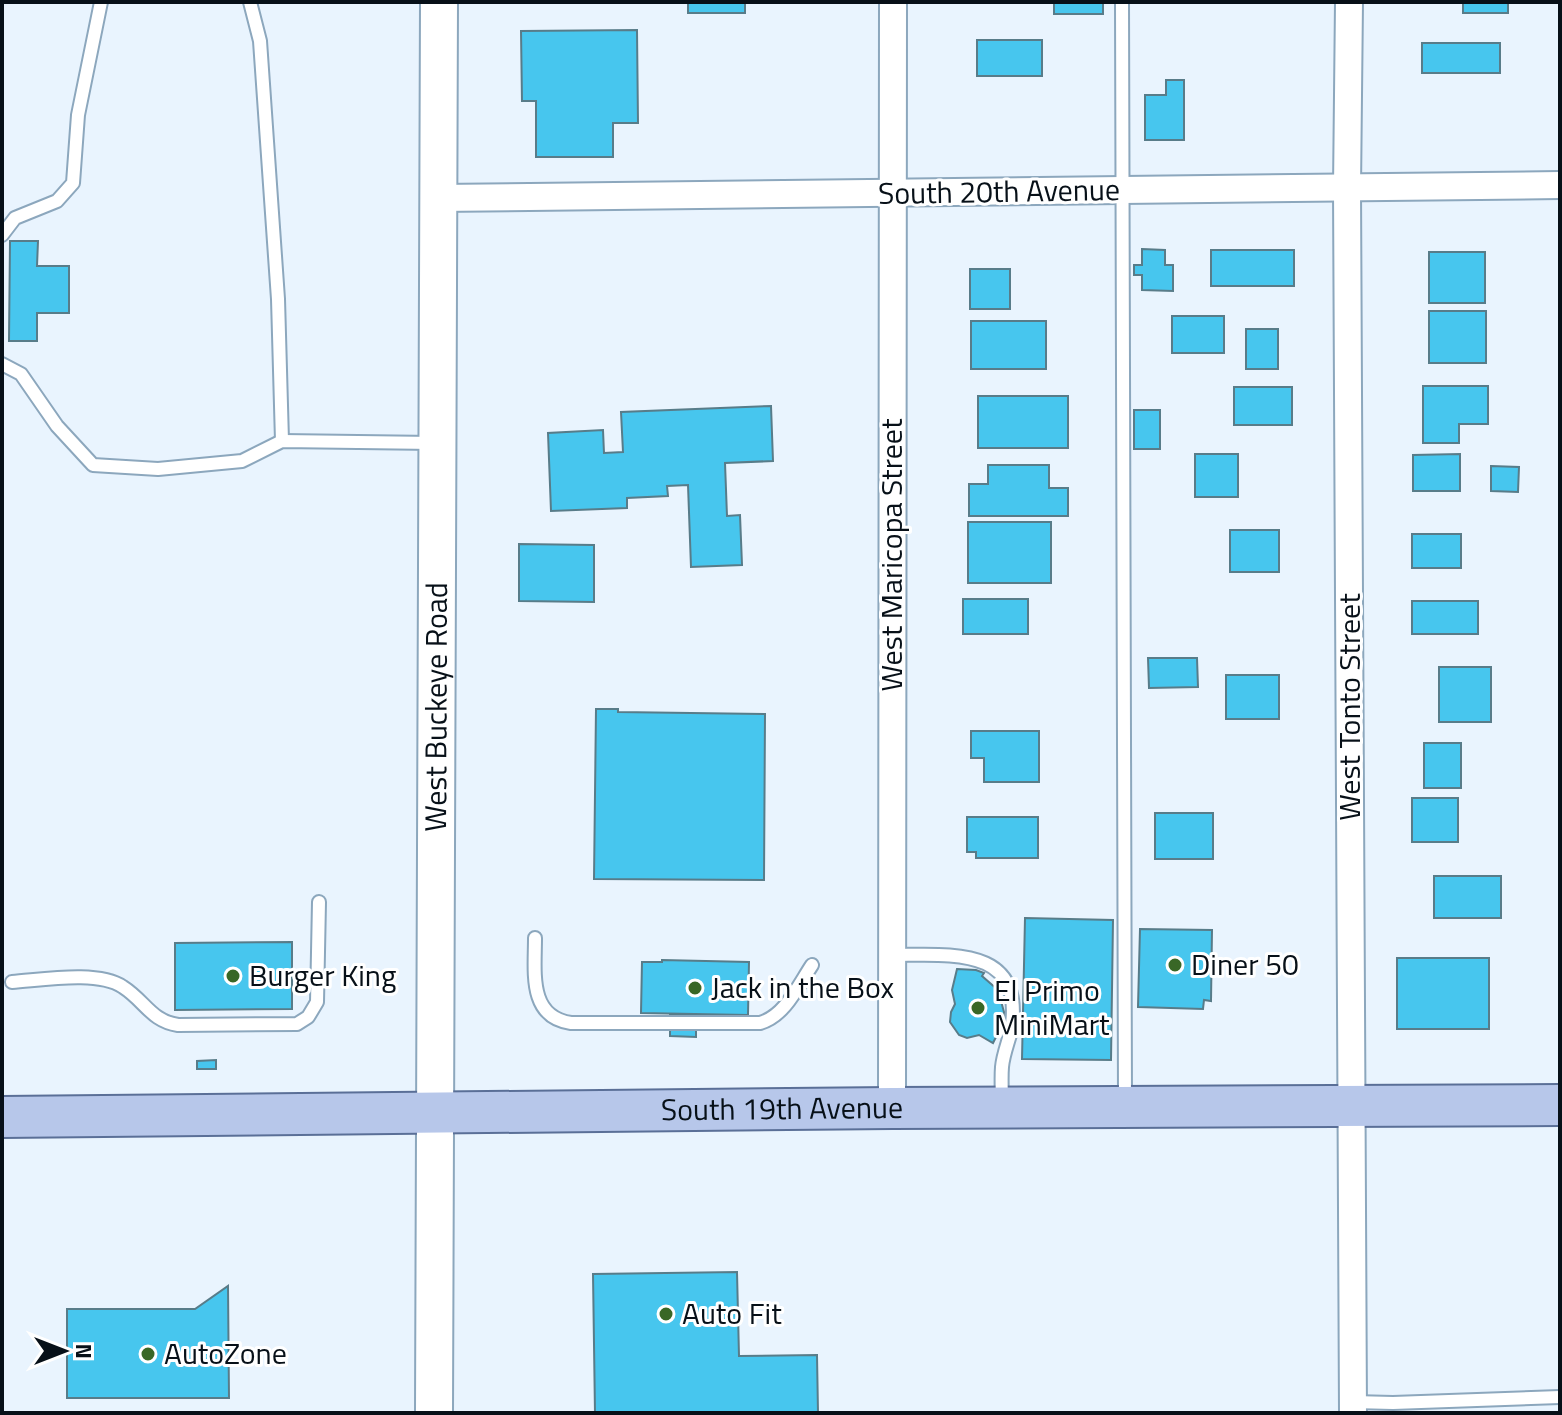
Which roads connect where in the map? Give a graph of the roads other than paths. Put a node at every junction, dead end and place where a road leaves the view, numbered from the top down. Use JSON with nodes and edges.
{"nodes":[{"id":1,"x":101,"y":2,"type":"edge"},
{"id":2,"x":250,"y":2,"type":"edge"},
{"id":3,"x":439,"y":2,"type":"edge"},
{"id":4,"x":893,"y":2,"type":"edge"},
{"id":5,"x":1122,"y":2,"type":"edge"},
{"id":6,"x":1349,"y":2,"type":"edge"},
{"id":7,"x":1560,"y":185,"type":"edge"},
{"id":8,"x":1347,"y":188,"type":"junction"},
{"id":9,"x":1122,"y":190,"type":"junction"},
{"id":10,"x":892,"y":193,"type":"junction"},
{"id":11,"x":438,"y":198,"type":"junction"},
{"id":12,"x":2,"y":235,"type":"edge"},
{"id":13,"x":2,"y":364,"type":"edge"},
{"id":14,"x":282,"y":441,"type":"junction"},
{"id":15,"x":437,"y":443,"type":"junction"},
{"id":16,"x":319,"y":902,"type":"dead end"},
{"id":17,"x":535,"y":938,"type":"dead end"},
{"id":18,"x":892,"y":955,"type":"junction"},
{"id":19,"x":812,"y":965,"type":"dead end"},
{"id":20,"x":12,"y":982,"type":"dead end"},
{"id":21,"x":1560,"y":1105,"type":"edge"},
{"id":22,"x":1002,"y":1107,"type":"junction"},
{"id":23,"x":1125,"y":1107,"type":"junction"},
{"id":24,"x":1353,"y":1107,"type":"junction"},
{"id":25,"x":892,"y":1108,"type":"junction"},
{"id":26,"x":434,"y":1114,"type":"junction"},
{"id":27,"x":2,"y":1117,"type":"edge"},
{"id":28,"x":1560,"y":1397,"type":"edge"},
{"id":29,"x":1353,"y":1408,"type":"edge"},
{"id":30,"x":434,"y":1413,"type":"edge"}],
"edges":[{"from":1,"to":12,"type":"lane"},
{"from":2,"to":14,"type":"lane"},
{"from":3,"to":11,"type":"main road","name":"West Buckeye Road"},
{"from":4,"to":10,"type":"street","name":"West Maricopa Street"},
{"from":5,"to":9,"type":"lane"},
{"from":6,"to":8,"type":"street","name":"West Tonto Street"},
{"from":7,"to":8,"type":"street","name":"South 20th Avenue"},
{"from":8,"to":9,"type":"street","name":"South 20th Avenue"},
{"from":8,"to":24,"type":"street","name":"West Tonto Street"},
{"from":9,"to":10,"type":"street","name":"South 20th Avenue"},
{"from":9,"to":23,"type":"lane"},
{"from":10,"to":11,"type":"street","name":"South 20th Avenue"},
{"from":10,"to":18,"type":"street","name":"West Maricopa Street"},
{"from":11,"to":15,"type":"main road","name":"West Buckeye Road"},
{"from":13,"to":14,"type":"lane"},
{"from":14,"to":15,"type":"lane"},
{"from":15,"to":26,"type":"main road","name":"West Buckeye Road"},
{"from":16,"to":20,"type":"lane"},
{"from":17,"to":19,"type":"lane"},
{"from":18,"to":22,"type":"lane"},
{"from":18,"to":25,"type":"street","name":"West Maricopa Street"},
{"from":21,"to":24,"type":"main road","name":"South 19th Avenue"},
{"from":22,"to":23,"type":"main road","name":"South 19th Avenue"},
{"from":22,"to":25,"type":"main road","name":"South 19th Avenue"},
{"from":23,"to":24,"type":"main road","name":"South 19th Avenue"},
{"from":24,"to":29,"type":"street","name":"West Tonto Street"},
{"from":25,"to":26,"type":"main road","name":"South 19th Avenue"},
{"from":26,"to":27,"type":"main road","name":"South 19th Avenue"},
{"from":26,"to":30,"type":"main road","name":"West Buckeye Road"},
{"from":28,"to":29,"type":"lane"}]}
